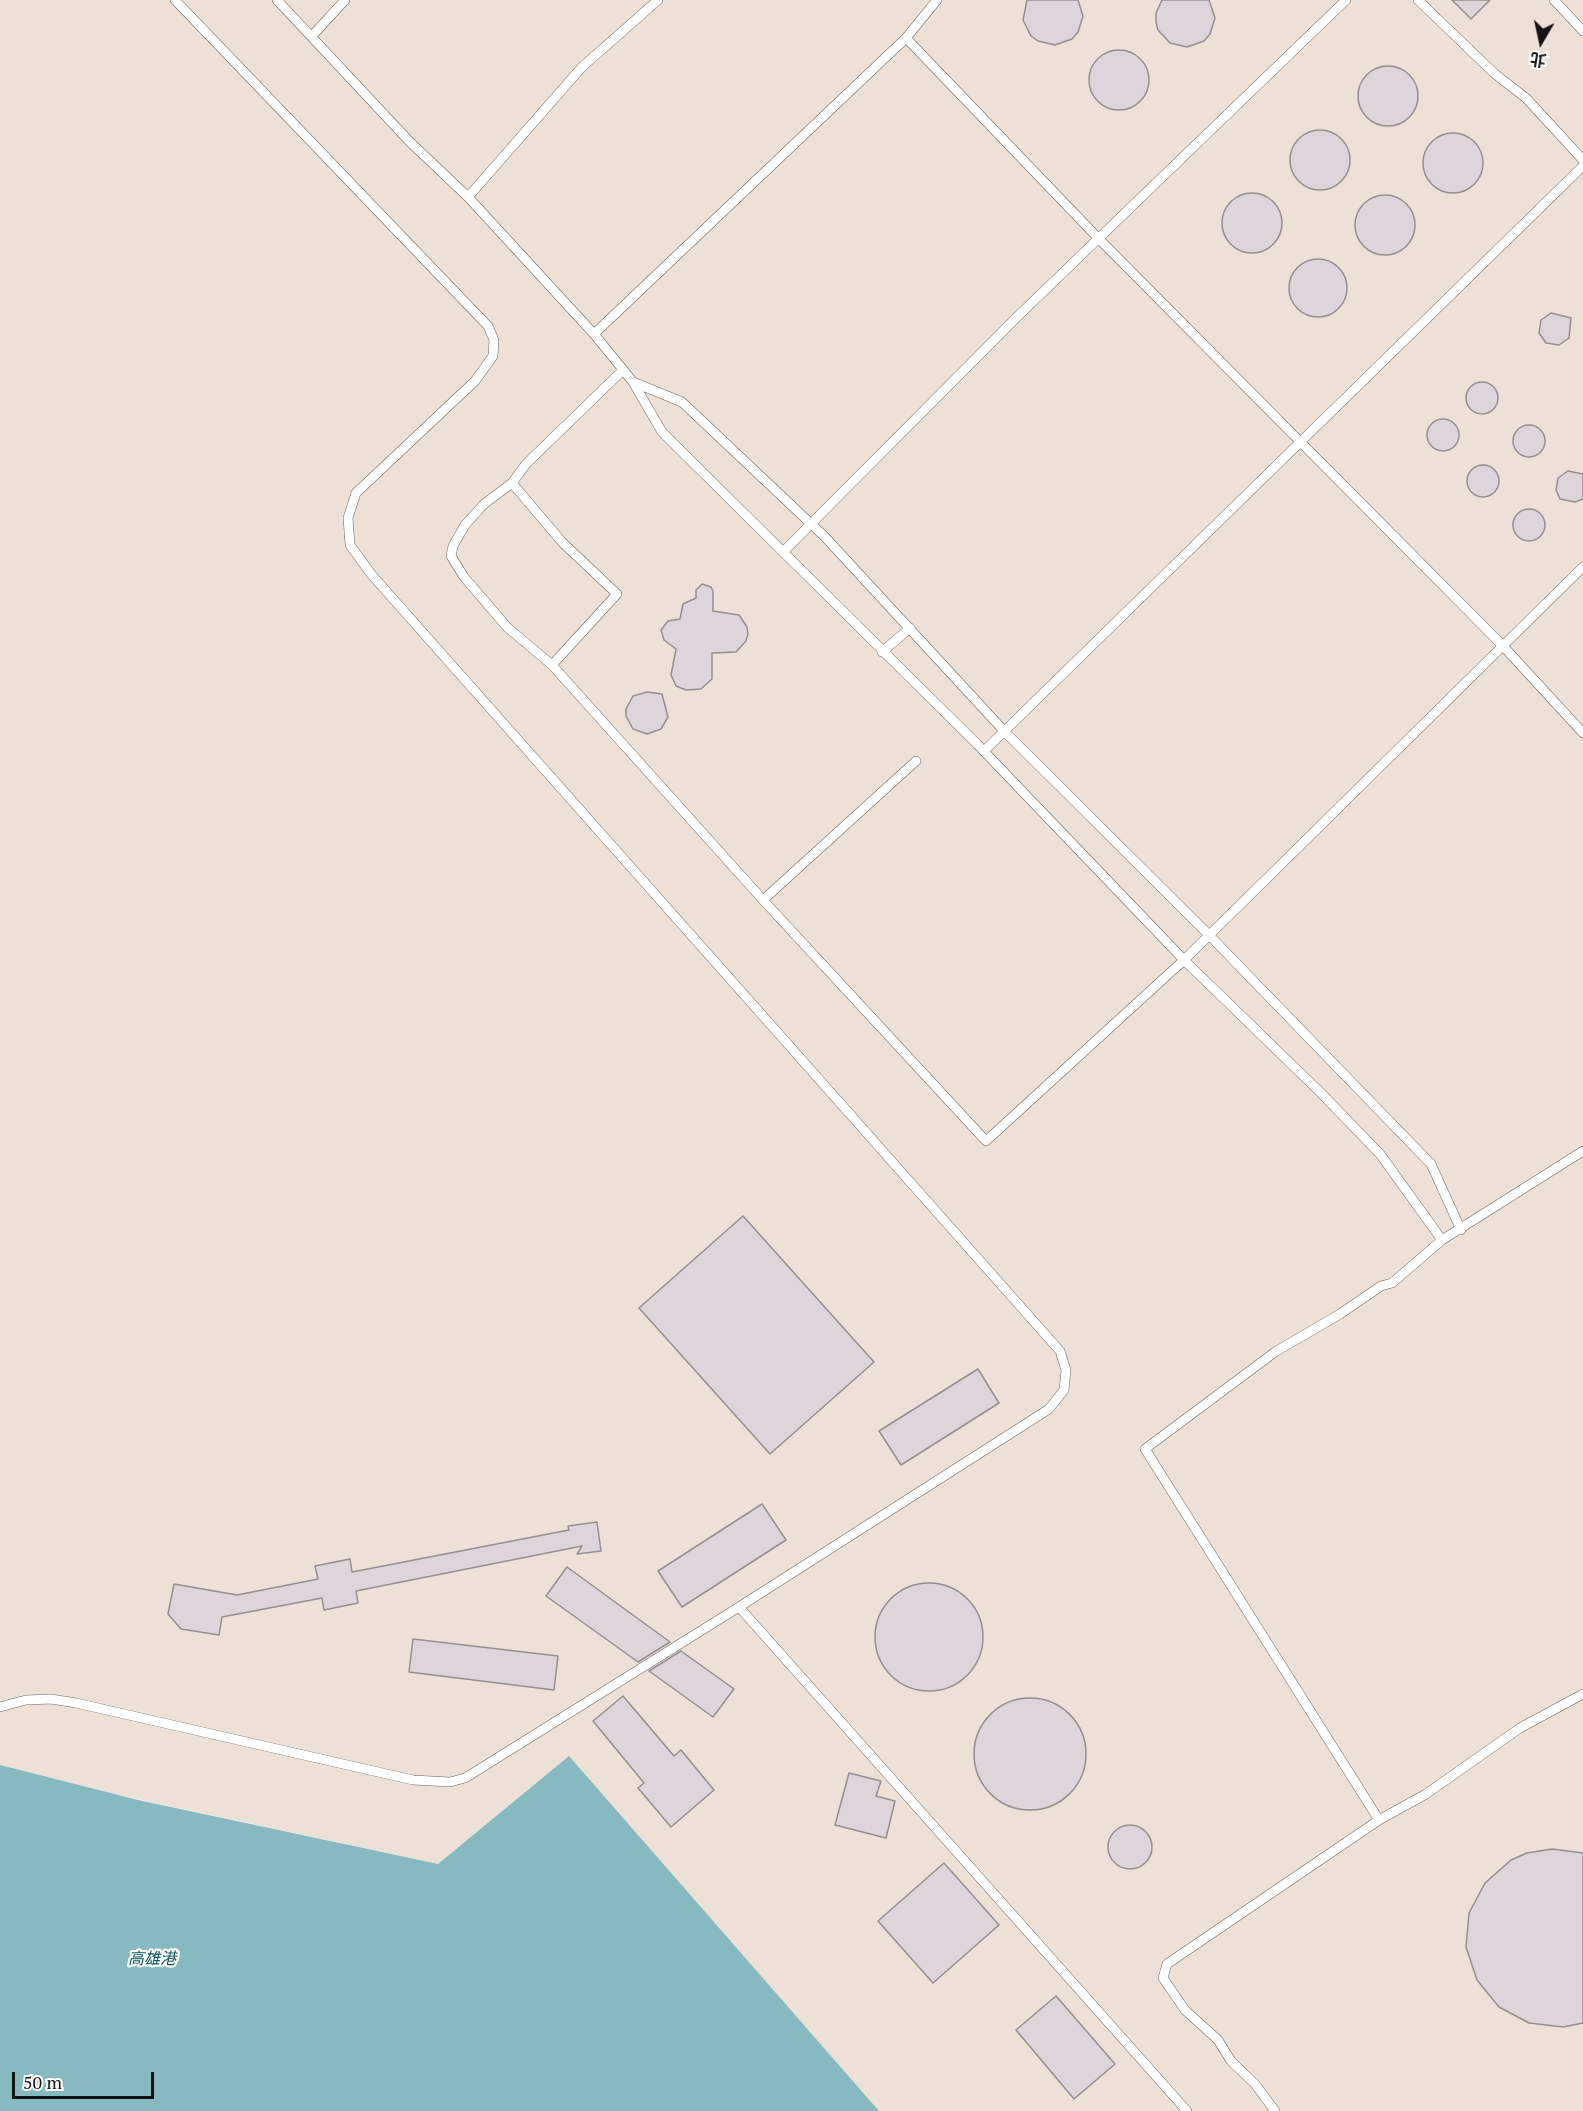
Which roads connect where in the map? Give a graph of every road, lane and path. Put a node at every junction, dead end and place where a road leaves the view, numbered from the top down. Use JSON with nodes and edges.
{"nodes":[{"id":1,"x":175,"y":0,"type":"edge"},
{"id":2,"x":277,"y":0,"type":"edge"},
{"id":3,"x":345,"y":0,"type":"edge"},
{"id":4,"x":658,"y":0,"type":"edge"},
{"id":5,"x":937,"y":0,"type":"edge"},
{"id":6,"x":1346,"y":0,"type":"edge"},
{"id":7,"x":1418,"y":0,"type":"edge"},
{"id":8,"x":1554,"y":0,"type":"edge"},
{"id":9,"x":1583,"y":31,"type":"edge"},
{"id":10,"x":312,"y":36,"type":"junction"},
{"id":11,"x":906,"y":38,"type":"junction"},
{"id":12,"x":1583,"y":160,"type":"edge"},
{"id":13,"x":1583,"y":166,"type":"edge"},
{"id":14,"x":468,"y":197,"type":"junction"},
{"id":15,"x":1099,"y":239,"type":"junction"},
{"id":16,"x":594,"y":334,"type":"junction"},
{"id":17,"x":623,"y":370,"type":"junction"},
{"id":18,"x":633,"y":382,"type":"junction"},
{"id":19,"x":1301,"y":444,"type":"junction"},
{"id":20,"x":512,"y":483,"type":"junction"},
{"id":21,"x":811,"y":523,"type":"junction"},
{"id":22,"x":784,"y":551,"type":"junction"},
{"id":23,"x":1583,"y":567,"type":"edge"},
{"id":24,"x":910,"y":628,"type":"junction"},
{"id":25,"x":1503,"y":646,"type":"junction"},
{"id":26,"x":882,"y":652,"type":"junction"},
{"id":27,"x":552,"y":665,"type":"junction"},
{"id":28,"x":1005,"y":732,"type":"junction"},
{"id":29,"x":1583,"y":733,"type":"edge"},
{"id":30,"x":984,"y":751,"type":"junction"},
{"id":31,"x":916,"y":761,"type":"dead end"},
{"id":32,"x":763,"y":900,"type":"junction"},
{"id":33,"x":1209,"y":936,"type":"junction"},
{"id":34,"x":1184,"y":960,"type":"junction"},
{"id":35,"x":1583,"y":1151,"type":"edge"},
{"id":36,"x":1461,"y":1230,"type":"junction"},
{"id":37,"x":1442,"y":1240,"type":"junction"},
{"id":38,"x":739,"y":1607,"type":"junction"},
{"id":39,"x":1583,"y":1694,"type":"edge"},
{"id":40,"x":0,"y":1707,"type":"edge"},
{"id":41,"x":1379,"y":1820,"type":"junction"},
{"id":42,"x":1187,"y":2111,"type":"edge"},
{"id":43,"x":1275,"y":2111,"type":"edge"}],
"edges":[{"from":1,"to":38,"type":"lane"},
{"from":2,"to":10,"type":"lane"},
{"from":3,"to":10,"type":"lane"},
{"from":4,"to":14,"type":"lane"},
{"from":5,"to":11,"type":"lane"},
{"from":6,"to":15,"type":"lane"},
{"from":7,"to":12,"type":"lane"},
{"from":8,"to":9,"type":"lane"},
{"from":10,"to":14,"type":"lane"},
{"from":11,"to":15,"type":"lane"},
{"from":11,"to":16,"type":"lane"},
{"from":13,"to":19,"type":"lane"},
{"from":14,"to":16,"type":"lane"},
{"from":15,"to":19,"type":"lane"},
{"from":15,"to":21,"type":"lane"},
{"from":16,"to":17,"type":"lane"},
{"from":17,"to":18,"type":"lane"},
{"from":17,"to":20,"type":"lane"},
{"from":18,"to":21,"type":"lane"},
{"from":18,"to":22,"type":"lane"},
{"from":19,"to":25,"type":"lane"},
{"from":19,"to":28,"type":"lane"},
{"from":20,"to":27,"type":"lane"},
{"from":20,"to":27,"type":"lane"},
{"from":21,"to":22,"type":"lane"},
{"from":21,"to":24,"type":"lane"},
{"from":22,"to":26,"type":"lane"},
{"from":23,"to":25,"type":"lane"},
{"from":24,"to":26,"type":"lane"},
{"from":24,"to":28,"type":"lane"},
{"from":25,"to":29,"type":"lane"},
{"from":25,"to":33,"type":"lane"},
{"from":26,"to":30,"type":"lane"},
{"from":27,"to":32,"type":"lane"},
{"from":28,"to":30,"type":"lane"},
{"from":28,"to":33,"type":"lane"},
{"from":30,"to":34,"type":"lane"},
{"from":31,"to":32,"type":"lane"},
{"from":32,"to":34,"type":"lane"},
{"from":33,"to":34,"type":"lane"},
{"from":33,"to":36,"type":"lane"},
{"from":34,"to":37,"type":"lane"},
{"from":35,"to":36,"type":"lane"},
{"from":36,"to":37,"type":"lane"},
{"from":37,"to":41,"type":"lane"},
{"from":38,"to":40,"type":"lane"},
{"from":38,"to":42,"type":"lane"},
{"from":39,"to":41,"type":"lane"},
{"from":41,"to":43,"type":"lane"}]}
